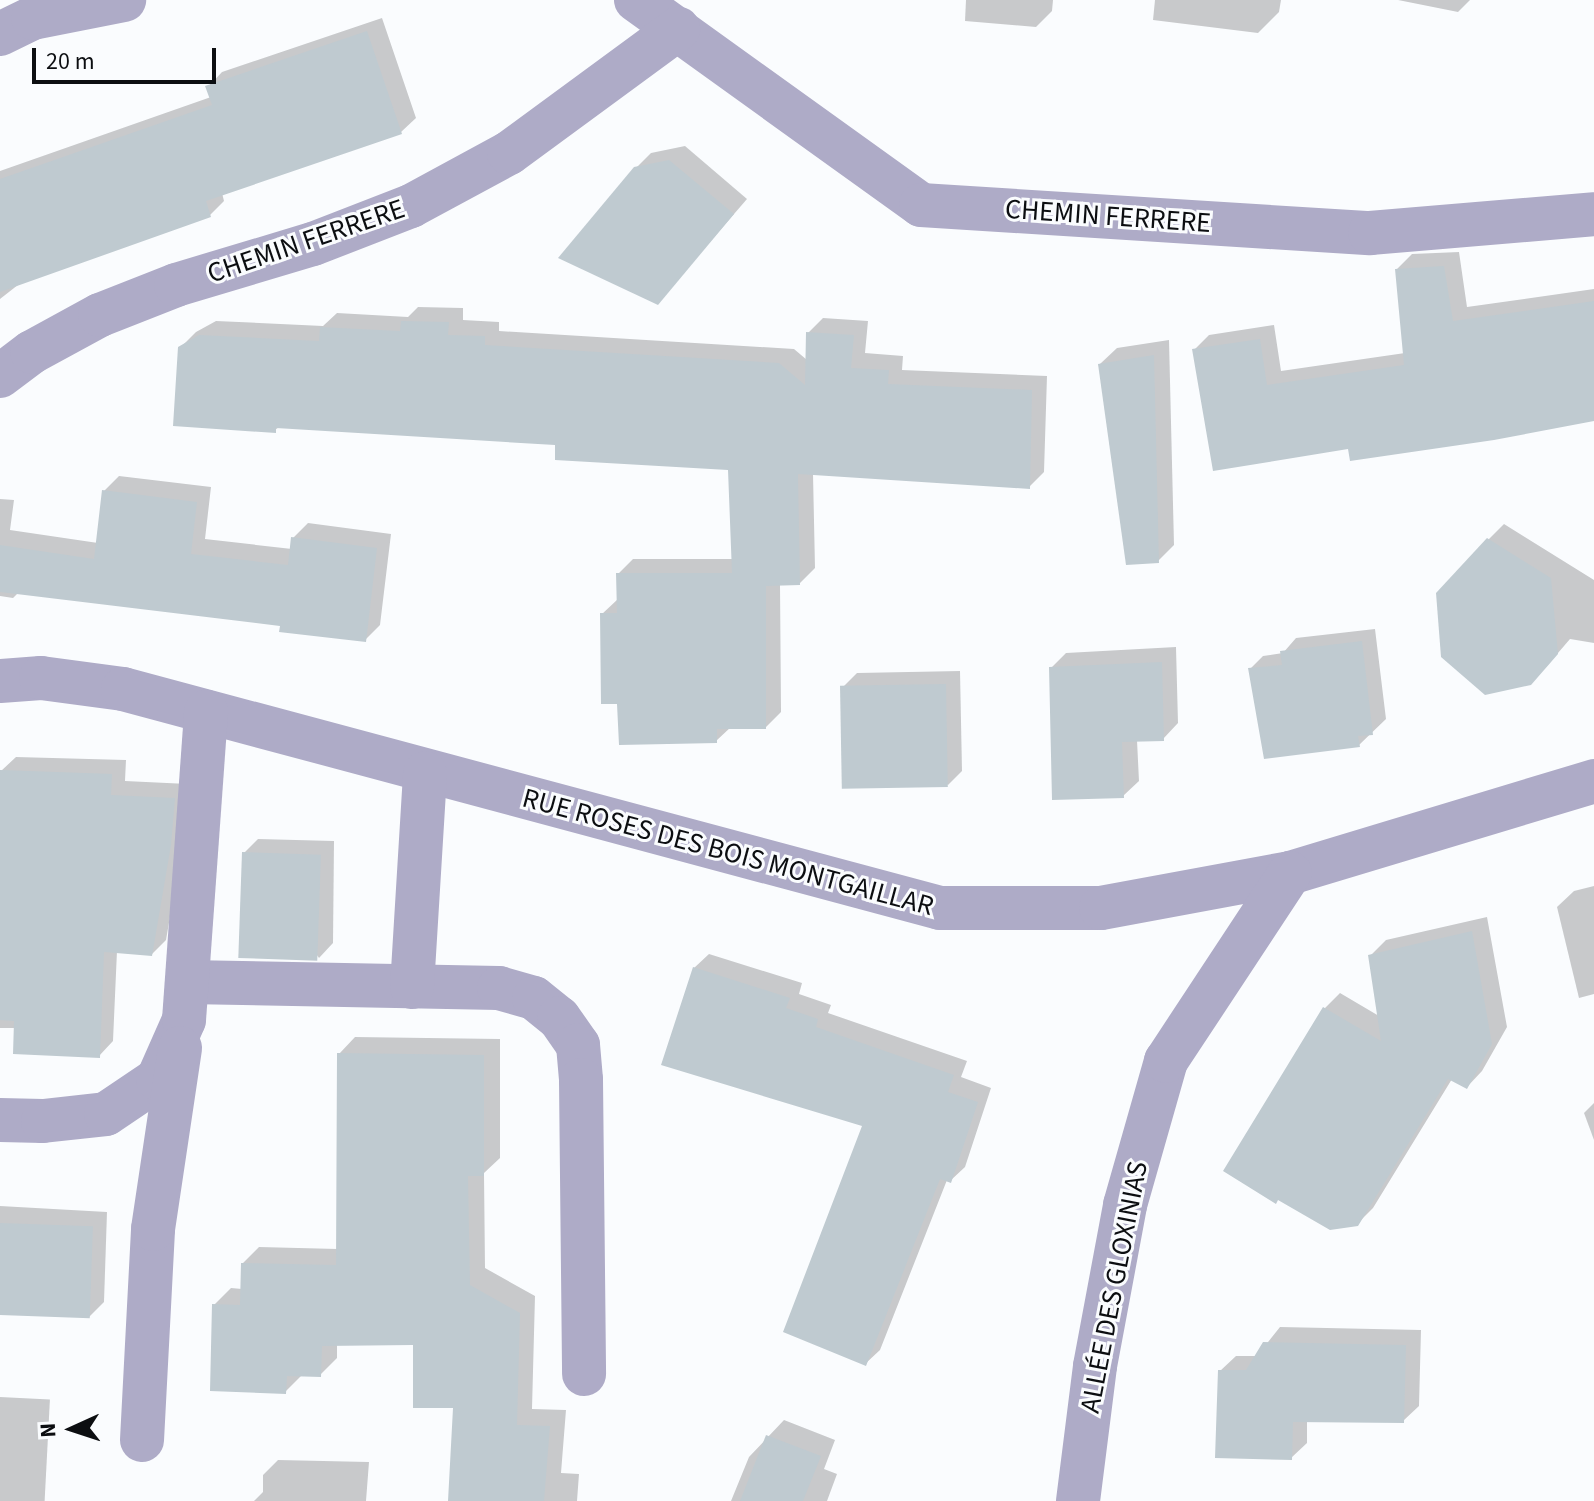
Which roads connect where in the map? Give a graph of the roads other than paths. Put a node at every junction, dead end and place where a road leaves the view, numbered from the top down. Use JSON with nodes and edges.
{"nodes":[{"id":1,"x":124,"y":0,"type":"edge"},
{"id":2,"x":636,"y":0,"type":"edge"},
{"id":3,"x":678,"y":29,"type":"junction"},
{"id":4,"x":0,"y":34,"type":"edge"},
{"id":5,"x":1594,"y":214,"type":"edge"},
{"id":6,"x":0,"y":376,"type":"edge"},
{"id":7,"x":0,"y":681,"type":"edge"},
{"id":8,"x":206,"y":712,"type":"junction"},
{"id":9,"x":425,"y":773,"type":"junction"},
{"id":10,"x":1594,"y":781,"type":"edge"},
{"id":11,"x":1290,"y":873,"type":"junction"},
{"id":12,"x":412,"y":987,"type":"junction"},
{"id":13,"x":186,"y":1001,"type":"junction"},
{"id":14,"x":0,"y":1120,"type":"edge"},
{"id":15,"x":584,"y":1374,"type":"dead end"},
{"id":16,"x":142,"y":1440,"type":"dead end"},
{"id":17,"x":1078,"y":1501,"type":"edge"}],
"edges":[{"from":1,"to":4,"type":"street"},
{"from":2,"to":3,"type":"street","name":"CHEMIN FERRERE"},
{"from":3,"to":5,"type":"street","name":"CHEMIN FERRERE"},
{"from":3,"to":6,"type":"street","name":"CHEMIN FERRERE"},
{"from":7,"to":8,"type":"street","name":"RUE ROSES DES BOIS MONTGAILLAR"},
{"from":8,"to":9,"type":"street","name":"RUE ROSES DES BOIS MONTGAILLAR"},
{"from":8,"to":13,"type":"street"},
{"from":9,"to":11,"type":"street","name":"RUE ROSES DES BOIS MONTGAILLAR"},
{"from":9,"to":12,"type":"street"},
{"from":10,"to":11,"type":"street","name":"RUE ROSES DES BOIS MONTGAILLAR"},
{"from":11,"to":17,"type":"street","name":"ALLÉE DES GLOXINIAS"},
{"from":12,"to":13,"type":"street"},
{"from":12,"to":15,"type":"street"},
{"from":13,"to":14,"type":"street"},
{"from":13,"to":16,"type":"street"}]}
